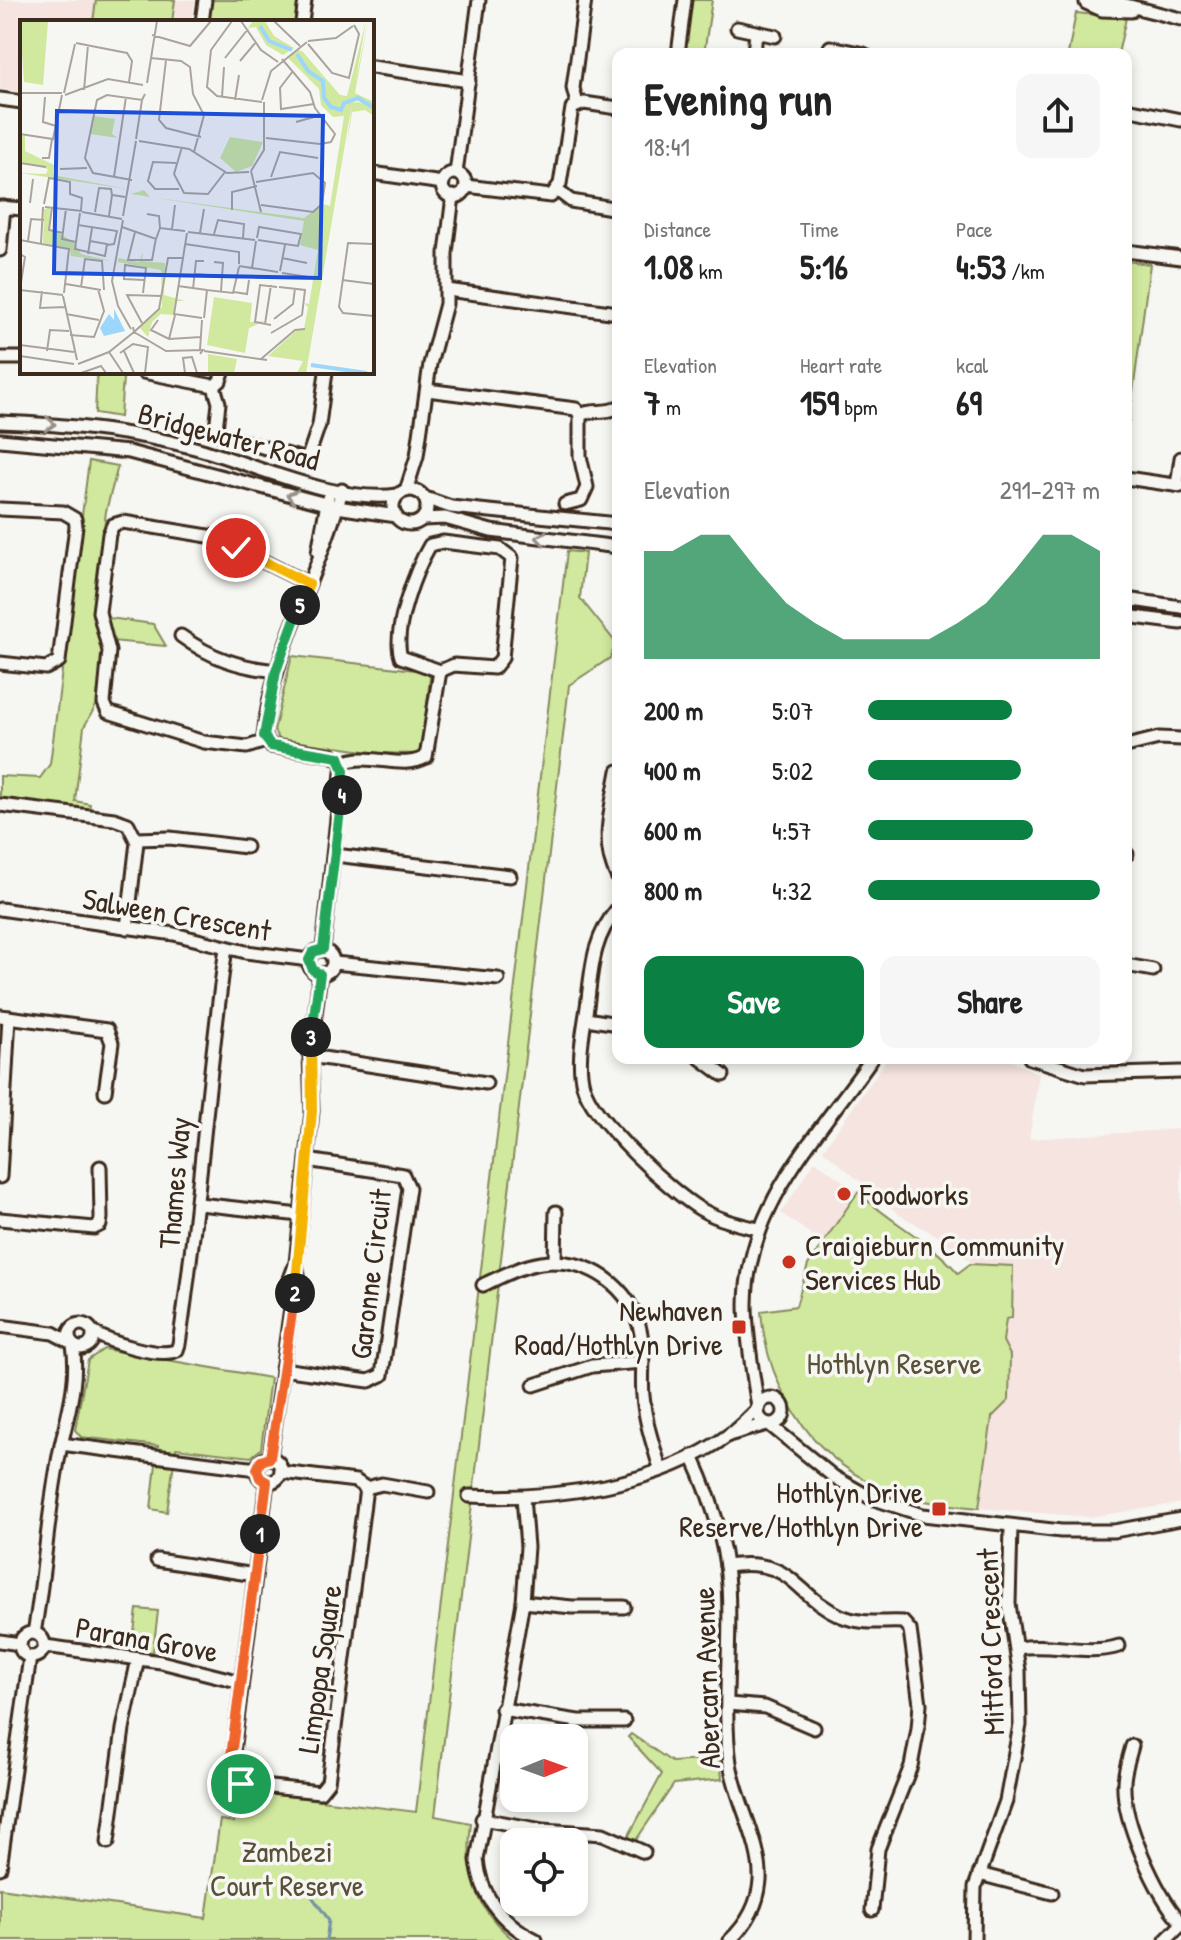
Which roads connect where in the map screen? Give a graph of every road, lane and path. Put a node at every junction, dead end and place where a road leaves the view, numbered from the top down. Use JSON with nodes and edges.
{"nodes":[{"id":1,"x":205,"y":0,"type":"edge"},
{"id":2,"x":305,"y":0,"type":"edge"},
{"id":3,"x":479,"y":0,"type":"edge"},
{"id":4,"x":585,"y":0,"type":"edge"},
{"id":5,"x":685,"y":0,"type":"edge"},
{"id":6,"x":1084,"y":0,"type":"edge"},
{"id":7,"x":1181,"y":19,"type":"edge"},
{"id":8,"x":202,"y":20,"type":"edge"},
{"id":9,"x":302,"y":20,"type":"edge"},
{"id":10,"x":737,"y":28,"type":"dead end"},
{"id":11,"x":756,"y":32,"type":"junction"},
{"id":12,"x":775,"y":36,"type":"dead end"},
{"id":13,"x":830,"y":47,"type":"dead end"},
{"id":14,"x":679,"y":48,"type":"edge"},
{"id":15,"x":755,"y":48,"type":"edge"},
{"id":16,"x":834,"y":48,"type":"edge"},
{"id":17,"x":374,"y":67,"type":"edge"},
{"id":18,"x":469,"y":81,"type":"junction"},
{"id":19,"x":0,"y":99,"type":"edge"},
{"id":20,"x":20,"y":102,"type":"edge"},
{"id":21,"x":577,"y":104,"type":"junction"},
{"id":22,"x":612,"y":107,"type":"edge"},
{"id":23,"x":1132,"y":110,"type":"edge"},
{"id":24,"x":1180,"y":120,"type":"edge"},
{"id":25,"x":374,"y":173,"type":"edge"},
{"id":26,"x":456,"y":173,"type":"junction"},
{"id":27,"x":443,"y":183,"type":"junction"},
{"id":28,"x":466,"y":186,"type":"junction"},
{"id":29,"x":558,"y":191,"type":"junction"},
{"id":30,"x":453,"y":196,"type":"junction"},
{"id":31,"x":2,"y":207,"type":"edge"},
{"id":32,"x":612,"y":208,"type":"edge"},
{"id":33,"x":0,"y":250,"type":"edge"},
{"id":34,"x":1132,"y":252,"type":"edge"},
{"id":35,"x":1181,"y":258,"type":"edge"},
{"id":36,"x":447,"y":290,"type":"junction"},
{"id":37,"x":612,"y":312,"type":"edge"},
{"id":38,"x":153,"y":374,"type":"edge"},
{"id":39,"x":222,"y":374,"type":"edge"},
{"id":40,"x":326,"y":374,"type":"edge"},
{"id":41,"x":214,"y":386,"type":"junction"},
{"id":42,"x":427,"y":390,"type":"junction"},
{"id":43,"x":612,"y":411,"type":"edge"},
{"id":44,"x":580,"y":415,"type":"junction"},
{"id":45,"x":0,"y":422,"type":"edge"},
{"id":46,"x":0,"y":440,"type":"edge"},
{"id":47,"x":417,"y":456,"type":"junction"},
{"id":48,"x":1181,"y":458,"type":"edge"},
{"id":49,"x":1132,"y":479,"type":"edge"},
{"id":50,"x":1179,"y":486,"type":"edge"},
{"id":51,"x":336,"y":489,"type":"junction"},
{"id":52,"x":402,"y":493,"type":"junction"},
{"id":53,"x":423,"y":496,"type":"junction"},
{"id":54,"x":565,"y":504,"type":"dead end"},
{"id":55,"x":332,"y":506,"type":"junction"},
{"id":56,"x":0,"y":509,"type":"edge"},
{"id":57,"x":396,"y":516,"type":"junction"},
{"id":58,"x":423,"y":519,"type":"junction"},
{"id":59,"x":612,"y":523,"type":"edge"},
{"id":60,"x":612,"y":546,"type":"edge"},
{"id":61,"x":309,"y":584,"type":"junction"},
{"id":62,"x":1132,"y":600,"type":"edge"},
{"id":63,"x":1181,"y":607,"type":"edge"},
{"id":64,"x":1132,"y":617,"type":"edge"},
{"id":65,"x":1181,"y":623,"type":"edge"},
{"id":66,"x":181,"y":636,"type":"dead end"},
{"id":67,"x":0,"y":663,"type":"edge"},
{"id":68,"x":276,"y":671,"type":"junction"},
{"id":69,"x":440,"y":671,"type":"junction"},
{"id":70,"x":1181,"y":739,"type":"edge"},
{"id":71,"x":266,"y":741,"type":"junction"},
{"id":72,"x":1132,"y":745,"type":"edge"},
{"id":73,"x":343,"y":763,"type":"junction"},
{"id":74,"x":0,"y":805,"type":"edge"},
{"id":75,"x":612,"y":810,"type":"edge"},
{"id":76,"x":136,"y":839,"type":"junction"},
{"id":77,"x":246,"y":847,"type":"dead end"},
{"id":78,"x":335,"y":855,"type":"junction"},
{"id":79,"x":612,"y":863,"type":"edge"},
{"id":80,"x":510,"y":876,"type":"dead end"},
{"id":81,"x":0,"y":909,"type":"edge"},
{"id":82,"x":0,"y":915,"type":"edge"},
{"id":83,"x":36,"y":916,"type":"junction"},
{"id":84,"x":612,"y":916,"type":"edge"},
{"id":85,"x":127,"y":928,"type":"junction"},
{"id":86,"x":226,"y":948,"type":"junction"},
{"id":87,"x":323,"y":949,"type":"junction"},
{"id":88,"x":309,"y":960,"type":"junction"},
{"id":89,"x":334,"y":963,"type":"junction"},
{"id":90,"x":1132,"y":966,"type":"edge"},
{"id":91,"x":1153,"y":970,"type":"dead end"},
{"id":92,"x":320,"y":974,"type":"junction"},
{"id":93,"x":498,"y":979,"type":"dead end"},
{"id":94,"x":5,"y":1016,"type":"edge"},
{"id":95,"x":586,"y":1019,"type":"junction"},
{"id":96,"x":612,"y":1023,"type":"edge"},
{"id":97,"x":310,"y":1056,"type":"junction"},
{"id":98,"x":708,"y":1064,"type":"edge"},
{"id":99,"x":868,"y":1064,"type":"edge"},
{"id":100,"x":1049,"y":1064,"type":"edge"},
{"id":101,"x":1181,"y":1072,"type":"edge"},
{"id":102,"x":723,"y":1075,"type":"dead end"},
{"id":103,"x":486,"y":1083,"type":"dead end"},
{"id":104,"x":105,"y":1092,"type":"dead end"},
{"id":105,"x":307,"y":1160,"type":"junction"},
{"id":106,"x":100,"y":1167,"type":"dead end"},
{"id":107,"x":0,"y":1177,"type":"edge"},
{"id":108,"x":199,"y":1204,"type":"junction"},
{"id":109,"x":556,"y":1212,"type":"dead end"},
{"id":110,"x":300,"y":1215,"type":"junction"},
{"id":111,"x":0,"y":1219,"type":"edge"},
{"id":112,"x":757,"y":1234,"type":"junction"},
{"id":113,"x":555,"y":1262,"type":"junction"},
{"id":114,"x":483,"y":1285,"type":"dead end"},
{"id":115,"x":0,"y":1326,"type":"edge"},
{"id":116,"x":73,"y":1327,"type":"junction"},
{"id":117,"x":53,"y":1333,"type":"junction"},
{"id":118,"x":90,"y":1341,"type":"junction"},
{"id":119,"x":72,"y":1344,"type":"junction"},
{"id":120,"x":643,"y":1362,"type":"junction"},
{"id":121,"x":76,"y":1365,"type":"junction"},
{"id":122,"x":754,"y":1367,"type":"junction"},
{"id":123,"x":282,"y":1369,"type":"junction"},
{"id":124,"x":534,"y":1385,"type":"dead end"},
{"id":125,"x":771,"y":1398,"type":"junction"},
{"id":126,"x":758,"y":1408,"type":"junction"},
{"id":127,"x":784,"y":1415,"type":"junction"},
{"id":128,"x":768,"y":1424,"type":"junction"},
{"id":129,"x":731,"y":1434,"type":"junction"},
{"id":130,"x":797,"y":1443,"type":"junction"},
{"id":131,"x":61,"y":1444,"type":"junction"},
{"id":132,"x":692,"y":1456,"type":"junction"},
{"id":133,"x":270,"y":1458,"type":"junction"},
{"id":134,"x":660,"y":1468,"type":"junction"},
{"id":135,"x":257,"y":1469,"type":"junction"},
{"id":136,"x":281,"y":1472,"type":"junction"},
{"id":137,"x":267,"y":1482,"type":"junction"},
{"id":138,"x":366,"y":1488,"type":"junction"},
{"id":139,"x":428,"y":1492,"type":"dead end"},
{"id":140,"x":469,"y":1496,"type":"dead end"},
{"id":141,"x":523,"y":1497,"type":"junction"},
{"id":142,"x":1181,"y":1519,"type":"edge"},
{"id":143,"x":1011,"y":1527,"type":"junction"},
{"id":144,"x":157,"y":1560,"type":"dead end"},
{"id":145,"x":726,"y":1566,"type":"junction"},
{"id":146,"x":255,"y":1575,"type":"junction"},
{"id":147,"x":523,"y":1602,"type":"junction"},
{"id":148,"x":624,"y":1607,"type":"dead end"},
{"id":149,"x":34,"y":1633,"type":"junction"},
{"id":150,"x":0,"y":1641,"type":"edge"},
{"id":151,"x":20,"y":1644,"type":"junction"},
{"id":152,"x":45,"y":1646,"type":"junction"},
{"id":153,"x":1119,"y":1646,"type":"dead end"},
{"id":154,"x":1017,"y":1648,"type":"junction"},
{"id":155,"x":30,"y":1657,"type":"junction"},
{"id":156,"x":138,"y":1659,"type":"junction"},
{"id":157,"x":241,"y":1682,"type":"junction"},
{"id":158,"x":728,"y":1704,"type":"junction"},
{"id":159,"x":502,"y":1709,"type":"junction"},
{"id":160,"x":624,"y":1721,"type":"dead end"},
{"id":161,"x":814,"y":1728,"type":"dead end"},
{"id":162,"x":1132,"y":1746,"type":"dead end"},
{"id":163,"x":482,"y":1819,"type":"junction"},
{"id":164,"x":108,"y":1842,"type":"dead end"},
{"id":165,"x":644,"y":1852,"type":"dead end"},
{"id":166,"x":0,"y":1868,"type":"edge"},
{"id":167,"x":979,"y":1874,"type":"junction"},
{"id":168,"x":1052,"y":1893,"type":"dead end"},
{"id":169,"x":872,"y":1910,"type":"dead end"},
{"id":170,"x":1181,"y":1923,"type":"edge"},
{"id":171,"x":536,"y":1940,"type":"edge"},
{"id":172,"x":730,"y":1940,"type":"edge"},
{"id":173,"x":974,"y":1940,"type":"edge"},
{"id":174,"x":1166,"y":1940,"type":"edge"}],
"edges":[{"from":1,"to":8,"type":"street"},
{"from":2,"to":9,"type":"street"},
{"from":3,"to":18,"type":"street"},
{"from":4,"to":21,"type":"street"},
{"from":5,"to":14,"type":"street"},
{"from":6,"to":7,"type":"street"},
{"from":10,"to":11,"type":"street"},
{"from":11,"to":12,"type":"street"},
{"from":11,"to":15,"type":"street"},
{"from":13,"to":16,"type":"street"},
{"from":17,"to":18,"type":"street"},
{"from":18,"to":26,"type":"street"},
{"from":19,"to":20,"type":"street"},
{"from":21,"to":22,"type":"street"},
{"from":21,"to":29,"type":"street"},
{"from":23,"to":24,"type":"street"},
{"from":25,"to":27,"type":"street"},
{"from":26,"to":27,"type":"street"},
{"from":26,"to":28,"type":"street"},
{"from":27,"to":30,"type":"street"},
{"from":28,"to":29,"type":"street"},
{"from":28,"to":30,"type":"street"},
{"from":29,"to":32,"type":"street"},
{"from":30,"to":36,"type":"street"},
{"from":31,"to":33,"type":"street"},
{"from":34,"to":35,"type":"street"},
{"from":36,"to":37,"type":"street"},
{"from":36,"to":42,"type":"street"},
{"from":38,"to":41,"type":"street"},
{"from":39,"to":41,"type":"street"},
{"from":40,"to":41,"type":"street"},
{"from":42,"to":44,"type":"street"},
{"from":42,"to":47,"type":"street"},
{"from":43,"to":44,"type":"street"},
{"from":44,"to":54,"type":"street"},
{"from":45,"to":51,"type":"street","name":"Bridgewater Road","one_way":true},
{"from":55,"to":46,"type":"street","name":"Bridgewater Road","one_way":true},
{"from":47,"to":52,"type":"street"},
{"from":47,"to":53,"type":"street"},
{"from":48,"to":50,"type":"street"},
{"from":49,"to":50,"type":"street"},
{"from":51,"to":52,"type":"street","name":"Bridgewater Road"},
{"from":51,"to":55,"type":"street"},
{"from":52,"to":53,"type":"street"},
{"from":52,"to":57,"type":"street"},
{"from":53,"to":58,"type":"street"},
{"from":53,"to":59,"type":"street"},
{"from":55,"to":57,"type":"street","name":"Bridgewater Road"},
{"from":55,"to":61,"type":"street"},
{"from":56,"to":67,"type":"street"},
{"from":57,"to":58,"type":"street"},
{"from":60,"to":58,"type":"street","one_way":true},
{"from":61,"to":68,"type":"street"},
{"from":61,"to":71,"type":"street"},
{"from":62,"to":63,"type":"street"},
{"from":64,"to":65,"type":"street"},
{"from":66,"to":68,"type":"street"},
{"from":68,"to":71,"type":"street"},
{"from":69,"to":69,"type":"street"},
{"from":69,"to":73,"type":"street"},
{"from":70,"to":72,"type":"street"},
{"from":71,"to":73,"type":"street"},
{"from":73,"to":78,"type":"street"},
{"from":74,"to":76,"type":"street"},
{"from":75,"to":79,"type":"street"},
{"from":76,"to":77,"type":"street"},
{"from":76,"to":85,"type":"street"},
{"from":78,"to":80,"type":"street"},
{"from":78,"to":87,"type":"street"},
{"from":81,"to":83,"type":"street","name":"Salween Crescent"},
{"from":82,"to":83,"type":"street","name":"Salween Crescent"},
{"from":83,"to":85,"type":"street","name":"Salween Crescent"},
{"from":84,"to":95,"type":"street"},
{"from":85,"to":86,"type":"street","name":"Salween Crescent"},
{"from":86,"to":88,"type":"street","name":"Salween Crescent"},
{"from":86,"to":108,"type":"street","name":"Thames Way"},
{"from":87,"to":88,"type":"street"},
{"from":87,"to":89,"type":"street"},
{"from":88,"to":92,"type":"street"},
{"from":89,"to":92,"type":"street"},
{"from":89,"to":93,"type":"street"},
{"from":90,"to":91,"type":"street"},
{"from":92,"to":97,"type":"street"},
{"from":94,"to":104,"type":"street"},
{"from":94,"to":107,"type":"street"},
{"from":95,"to":96,"type":"street"},
{"from":95,"to":112,"type":"street"},
{"from":97,"to":103,"type":"street"},
{"from":97,"to":105,"type":"street"},
{"from":98,"to":102,"type":"street"},
{"from":99,"to":112,"type":"street"},
{"from":100,"to":101,"type":"street"},
{"from":105,"to":110,"type":"street"},
{"from":105,"to":123,"type":"street","name":"Garonne Circuit"},
{"from":106,"to":111,"type":"street"},
{"from":108,"to":110,"type":"street"},
{"from":108,"to":118,"type":"street","name":"Thames Way"},
{"from":109,"to":113,"type":"street"},
{"from":110,"to":123,"type":"street"},
{"from":112,"to":122,"type":"street"},
{"from":113,"to":114,"type":"street"},
{"from":113,"to":120,"type":"street"},
{"from":115,"to":117,"type":"street"},
{"from":116,"to":117,"type":"street"},
{"from":116,"to":118,"type":"street"},
{"from":116,"to":119,"type":"street"},
{"from":117,"to":119,"type":"street"},
{"from":118,"to":119,"type":"street"},
{"from":118,"to":121,"type":"street"},
{"from":119,"to":121,"type":"street"},
{"from":120,"to":124,"type":"street"},
{"from":120,"to":134,"type":"street"},
{"from":121,"to":131,"type":"street"},
{"from":122,"to":125,"type":"street"},
{"from":122,"to":126,"type":"street"},
{"from":123,"to":133,"type":"street"},
{"from":125,"to":126,"type":"street"},
{"from":125,"to":127,"type":"street"},
{"from":126,"to":128,"type":"street"},
{"from":126,"to":129,"type":"street"},
{"from":127,"to":128,"type":"street"},
{"from":127,"to":130,"type":"street"},
{"from":128,"to":129,"type":"street"},
{"from":128,"to":130,"type":"street"},
{"from":129,"to":132,"type":"street"},
{"from":130,"to":143,"type":"street"},
{"from":131,"to":135,"type":"street"},
{"from":131,"to":149,"type":"street"},
{"from":132,"to":134,"type":"street"},
{"from":132,"to":145,"type":"street","name":"Abercarn Avenue"},
{"from":133,"to":135,"type":"street"},
{"from":133,"to":136,"type":"street"},
{"from":134,"to":141,"type":"street"},
{"from":135,"to":137,"type":"street"},
{"from":136,"to":137,"type":"street"},
{"from":136,"to":138,"type":"street"},
{"from":137,"to":146,"type":"street","name":"Limpopa Square"},
{"from":138,"to":139,"type":"street"},
{"from":138,"to":157,"type":"street","name":"Limpopa Square"},
{"from":140,"to":141,"type":"street"},
{"from":141,"to":147,"type":"street"},
{"from":142,"to":143,"type":"street"},
{"from":143,"to":154,"type":"street","name":"Mitford Crescent"},
{"from":144,"to":146,"type":"street"},
{"from":145,"to":158,"type":"street","name":"Abercarn Avenue"},
{"from":145,"to":169,"type":"street"},
{"from":146,"to":157,"type":"street","name":"Limpopa Square"},
{"from":147,"to":148,"type":"street"},
{"from":147,"to":159,"type":"street"},
{"from":149,"to":151,"type":"street"},
{"from":149,"to":152,"type":"street"},
{"from":150,"to":151,"type":"street"},
{"from":151,"to":155,"type":"street"},
{"from":152,"to":155,"type":"street"},
{"from":152,"to":156,"type":"street","name":"Parana Grove"},
{"from":153,"to":154,"type":"street"},
{"from":154,"to":167,"type":"street","name":"Mitford Crescent"},
{"from":155,"to":166,"type":"street"},
{"from":156,"to":157,"type":"street","name":"Parana Grove"},
{"from":156,"to":164,"type":"street"},
{"from":158,"to":161,"type":"street"},
{"from":158,"to":172,"type":"street","name":"Abercarn Avenue"},
{"from":159,"to":160,"type":"street"},
{"from":159,"to":163,"type":"street"},
{"from":162,"to":170,"type":"street"},
{"from":163,"to":165,"type":"street"},
{"from":163,"to":171,"type":"street"},
{"from":167,"to":168,"type":"street"},
{"from":167,"to":173,"type":"street","name":"Mitford Crescent"},
{"from":170,"to":174,"type":"street"}]}
